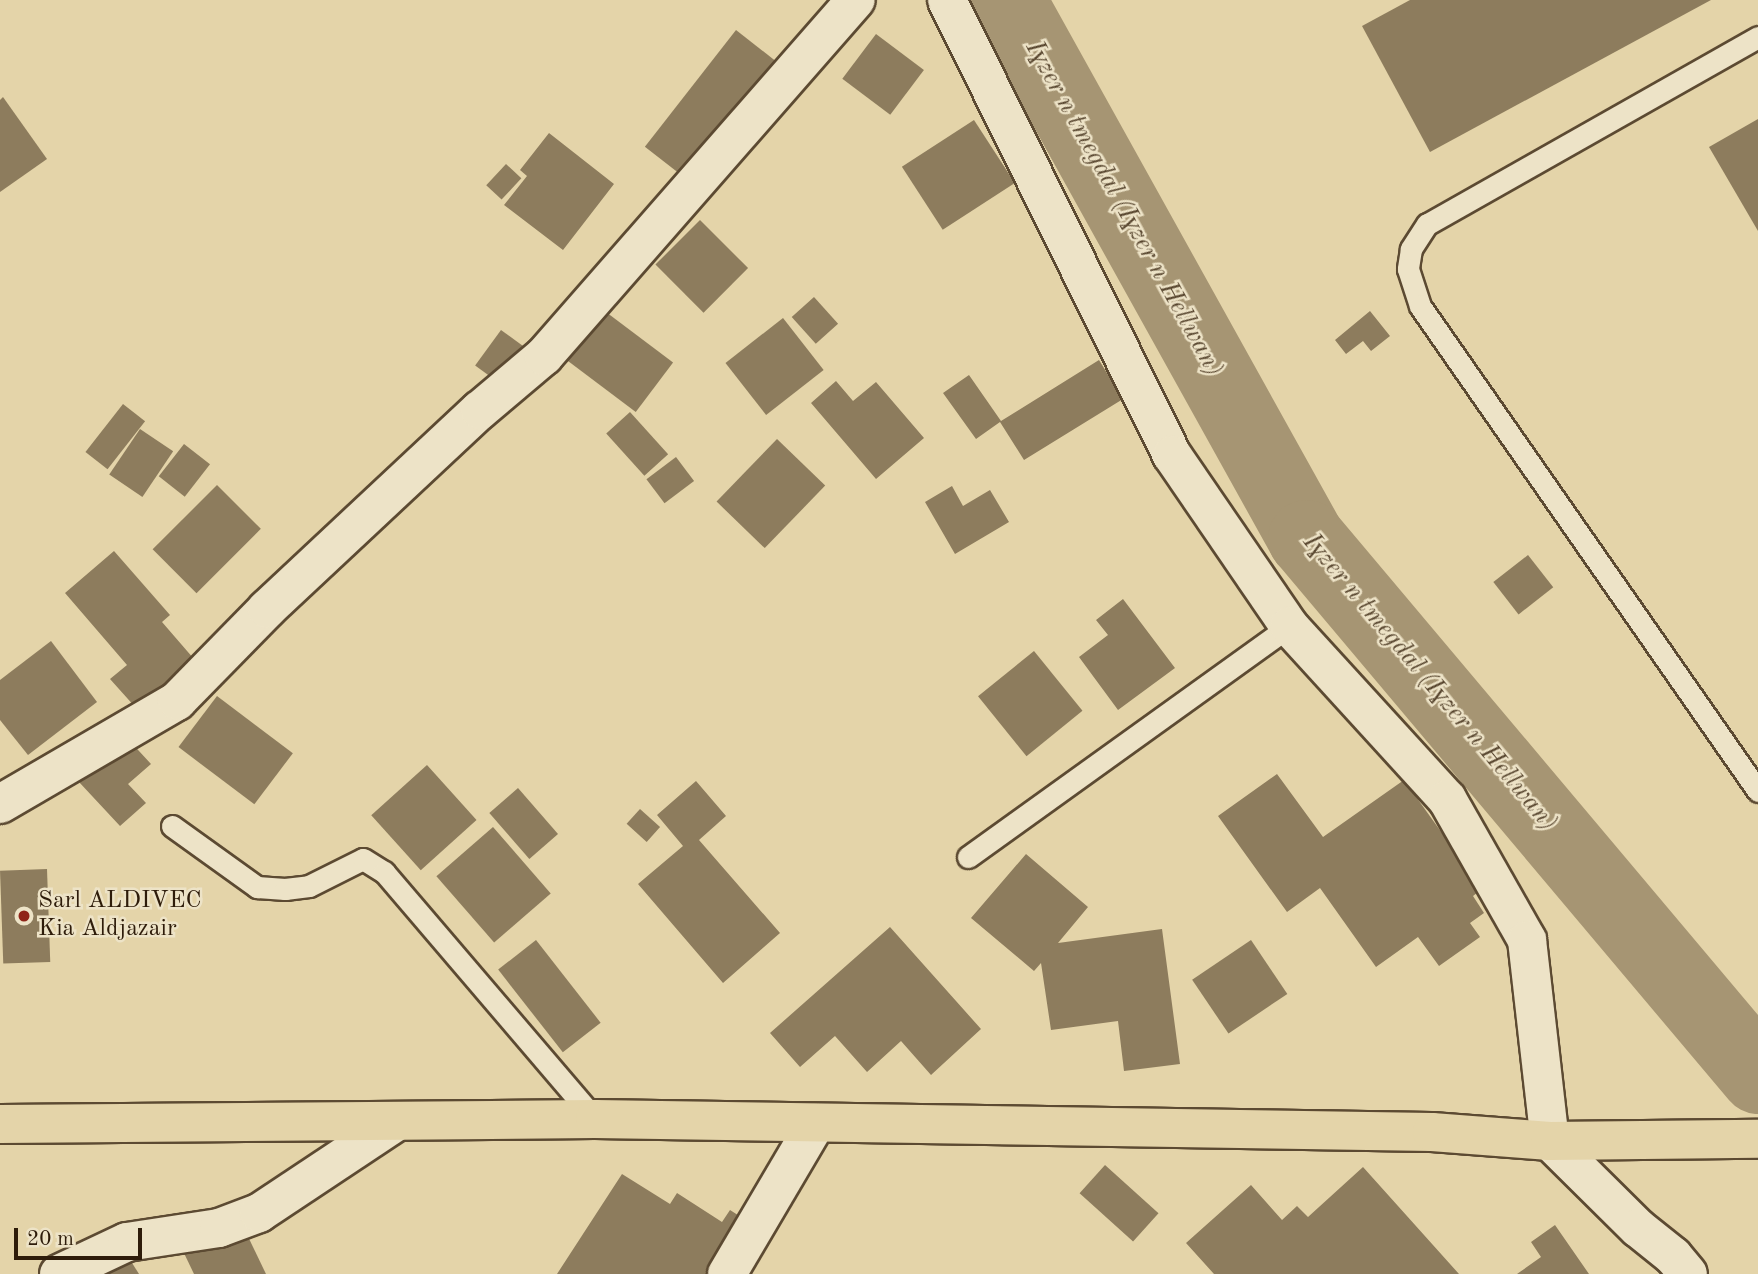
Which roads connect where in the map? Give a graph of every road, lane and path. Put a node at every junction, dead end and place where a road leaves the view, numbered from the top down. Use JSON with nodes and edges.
{"nodes":[{"id":1,"x":856,"y":0,"type":"edge"},
{"id":2,"x":947,"y":0,"type":"edge"},
{"id":3,"x":1758,"y":37,"type":"edge"},
{"id":4,"x":1289,"y":626,"type":"junction"},
{"id":5,"x":1758,"y":791,"type":"edge"},
{"id":6,"x":0,"y":804,"type":"edge"},
{"id":7,"x":172,"y":826,"type":"dead end"},
{"id":8,"x":968,"y":857,"type":"dead end"},
{"id":9,"x":595,"y":1119,"type":"junction"},
{"id":10,"x":396,"y":1122,"type":"junction"},
{"id":11,"x":0,"y":1124,"type":"edge"},
{"id":12,"x":816,"y":1124,"type":"junction"},
{"id":13,"x":1745,"y":1139,"type":"edge"},
{"id":14,"x":1550,"y":1141,"type":"junction"},
{"id":15,"x":1673,"y":1268,"type":"edge"},
{"id":16,"x":59,"y":1274,"type":"edge"},
{"id":17,"x":727,"y":1274,"type":"edge"}],
"edges":[{"from":1,"to":6,"type":"street"},
{"from":2,"to":4,"type":"street"},
{"from":3,"to":5,"type":"lane"},
{"from":4,"to":8,"type":"lane"},
{"from":4,"to":14,"type":"street"},
{"from":7,"to":9,"type":"lane"},
{"from":9,"to":10,"type":"main road"},
{"from":9,"to":12,"type":"main road"},
{"from":10,"to":11,"type":"main road"},
{"from":10,"to":16,"type":"street"},
{"from":12,"to":14,"type":"main road"},
{"from":12,"to":17,"type":"street"},
{"from":13,"to":14,"type":"main road"},
{"from":14,"to":15,"type":"street"}]}
